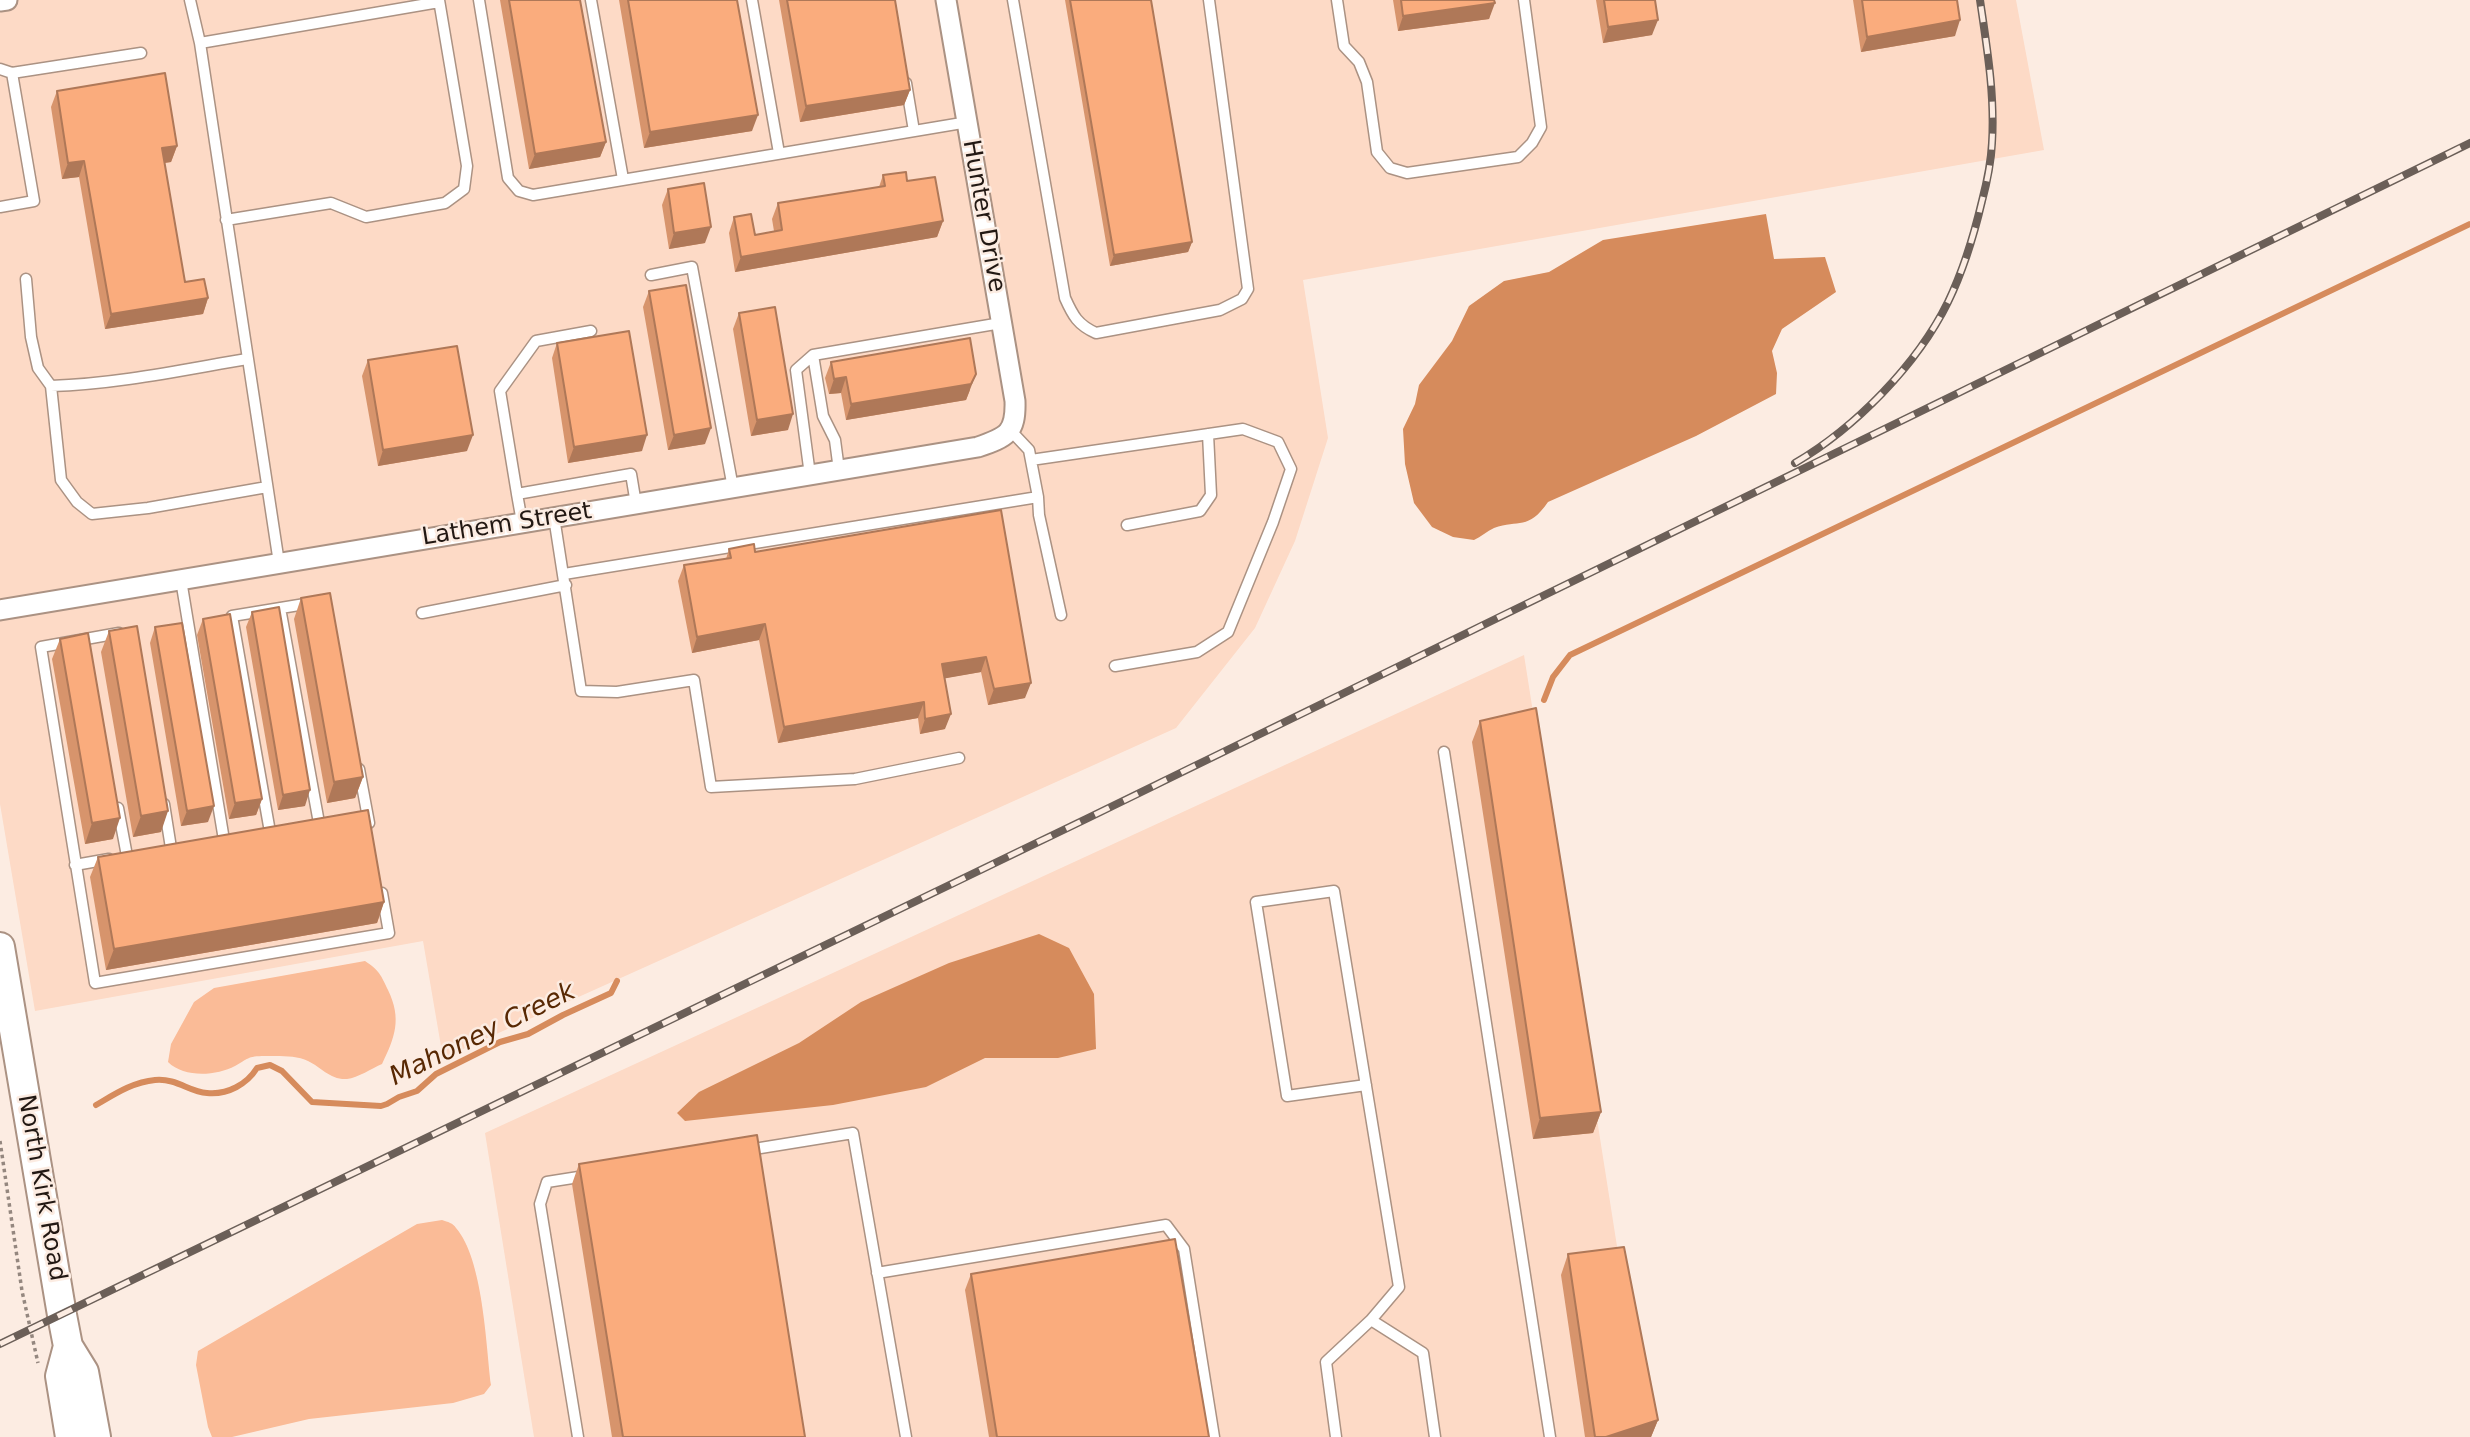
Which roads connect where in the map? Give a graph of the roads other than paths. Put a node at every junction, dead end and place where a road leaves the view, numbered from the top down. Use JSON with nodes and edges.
{"nodes":[{"id":1,"x":7,"y":0,"type":"edge"},
{"id":2,"x":190,"y":0,"type":"edge"},
{"id":3,"x":479,"y":0,"type":"edge"},
{"id":4,"x":591,"y":0,"type":"edge"},
{"id":5,"x":752,"y":0,"type":"edge"},
{"id":6,"x":946,"y":0,"type":"edge"},
{"id":7,"x":1013,"y":0,"type":"edge"},
{"id":8,"x":1209,"y":0,"type":"edge"},
{"id":9,"x":1337,"y":0,"type":"edge"},
{"id":10,"x":1524,"y":0,"type":"edge"},
{"id":11,"x":0,"y":1,"type":"edge"},
{"id":12,"x":439,"y":1,"type":"edge"},
{"id":13,"x":200,"y":43,"type":"junction"},
{"id":14,"x":141,"y":53,"type":"dead end"},
{"id":15,"x":0,"y":67,"type":"edge"},
{"id":16,"x":12,"y":74,"type":"junction"},
{"id":17,"x":905,"y":75,"type":"edge"},
{"id":18,"x":968,"y":122,"type":"junction"},
{"id":19,"x":914,"y":131,"type":"junction"},
{"id":20,"x":779,"y":153,"type":"junction"},
{"id":21,"x":623,"y":179,"type":"junction"},
{"id":22,"x":0,"y":207,"type":"edge"},
{"id":23,"x":226,"y":220,"type":"junction"},
{"id":24,"x":651,"y":275,"type":"dead end"},
{"id":25,"x":26,"y":279,"type":"dead end"},
{"id":26,"x":1002,"y":323,"type":"junction"},
{"id":27,"x":591,"y":331,"type":"dead end"},
{"id":28,"x":813,"y":355,"type":"junction"},
{"id":29,"x":247,"y":359,"type":"junction"},
{"id":30,"x":51,"y":386,"type":"junction"},
{"id":31,"x":1011,"y":431,"type":"junction"},
{"id":32,"x":1208,"y":434,"type":"junction"},
{"id":33,"x":1031,"y":460,"type":"junction"},
{"id":34,"x":839,"y":470,"type":"junction"},
{"id":35,"x":810,"y":475,"type":"junction"},
{"id":36,"x":267,"y":487,"type":"junction"},
{"id":37,"x":733,"y":488,"type":"junction"},
{"id":38,"x":517,"y":494,"type":"junction"},
{"id":39,"x":1038,"y":496,"type":"junction"},
{"id":40,"x":636,"y":504,"type":"junction"},
{"id":41,"x":554,"y":517,"type":"junction"},
{"id":42,"x":522,"y":522,"type":"junction"},
{"id":43,"x":1127,"y":525,"type":"dead end"},
{"id":44,"x":279,"y":563,"type":"junction"},
{"id":45,"x":181,"y":580,"type":"junction"},
{"id":46,"x":565,"y":580,"type":"junction"},
{"id":47,"x":316,"y":602,"type":"edge"},
{"id":48,"x":280,"y":608,"type":"junction"},
{"id":49,"x":0,"y":610,"type":"edge"},
{"id":50,"x":422,"y":612,"type":"dead end"},
{"id":51,"x":1061,"y":615,"type":"dead end"},
{"id":52,"x":136,"y":630,"type":"edge"},
{"id":53,"x":88,"y":639,"type":"junction"},
{"id":54,"x":90,"y":652,"type":"edge"},
{"id":55,"x":1115,"y":666,"type":"dead end"},
{"id":56,"x":1444,"y":752,"type":"dead end"},
{"id":57,"x":959,"y":758,"type":"dead end"},
{"id":58,"x":358,"y":761,"type":"edge"},
{"id":59,"x":163,"y":794,"type":"edge"},
{"id":60,"x":117,"y":802,"type":"edge"},
{"id":61,"x":367,"y":815,"type":"junction"},
{"id":62,"x":355,"y":817,"type":"edge"},
{"id":63,"x":331,"y":821,"type":"edge"},
{"id":64,"x":320,"y":823,"type":"junction"},
{"id":65,"x":307,"y":825,"type":"edge"},
{"id":66,"x":370,"y":828,"type":"edge"},
{"id":67,"x":283,"y":830,"type":"edge"},
{"id":68,"x":270,"y":832,"type":"junction"},
{"id":69,"x":259,"y":834,"type":"edge"},
{"id":70,"x":236,"y":838,"type":"edge"},
{"id":71,"x":225,"y":840,"type":"junction"},
{"id":72,"x":211,"y":842,"type":"edge"},
{"id":73,"x":185,"y":846,"type":"edge"},
{"id":74,"x":172,"y":848,"type":"junction"},
{"id":75,"x":160,"y":850,"type":"edge"},
{"id":76,"x":138,"y":854,"type":"edge"},
{"id":77,"x":127,"y":856,"type":"junction"},
{"id":78,"x":75,"y":864,"type":"junction"},
{"id":79,"x":379,"y":880,"type":"edge"},
{"id":80,"x":0,"y":947,"type":"edge"},
{"id":81,"x":1366,"y":1085,"type":"junction"},
{"id":82,"x":733,"y":1152,"type":"edge"},
{"id":83,"x":600,"y":1174,"type":"edge"},
{"id":84,"x":877,"y":1273,"type":"junction"},
{"id":85,"x":1371,"y":1320,"type":"junction"},
{"id":86,"x":68,"y":1346,"type":"junction"},
{"id":87,"x":70,"y":1437,"type":"edge"},
{"id":88,"x":96,"y":1437,"type":"edge"},
{"id":89,"x":578,"y":1437,"type":"edge"},
{"id":90,"x":906,"y":1437,"type":"edge"},
{"id":91,"x":1214,"y":1437,"type":"edge"},
{"id":92,"x":1336,"y":1437,"type":"edge"},
{"id":93,"x":1435,"y":1437,"type":"edge"},
{"id":94,"x":1550,"y":1437,"type":"edge"}],
"edges":[{"from":1,"to":11,"type":"street"},
{"from":2,"to":13,"type":"lane"},
{"from":3,"to":21,"type":"lane"},
{"from":4,"to":21,"type":"lane"},
{"from":5,"to":20,"type":"lane"},
{"from":6,"to":18,"type":"street","name":"Hunter Drive"},
{"from":7,"to":8,"type":"lane"},
{"from":9,"to":10,"type":"lane"},
{"from":12,"to":13,"type":"lane"},
{"from":12,"to":23,"type":"lane"},
{"from":13,"to":23,"type":"lane"},
{"from":14,"to":16,"type":"lane"},
{"from":15,"to":16,"type":"lane"},
{"from":16,"to":22,"type":"lane"},
{"from":17,"to":19,"type":"lane"},
{"from":18,"to":19,"type":"lane"},
{"from":18,"to":26,"type":"street","name":"Hunter Drive"},
{"from":19,"to":20,"type":"lane"},
{"from":20,"to":21,"type":"lane"},
{"from":23,"to":29,"type":"lane"},
{"from":24,"to":37,"type":"lane"},
{"from":25,"to":30,"type":"lane"},
{"from":26,"to":28,"type":"lane"},
{"from":26,"to":31,"type":"street","name":"Hunter Drive"},
{"from":27,"to":38,"type":"lane"},
{"from":28,"to":34,"type":"lane"},
{"from":28,"to":35,"type":"lane"},
{"from":29,"to":30,"type":"lane"},
{"from":29,"to":36,"type":"lane"},
{"from":30,"to":36,"type":"lane"},
{"from":31,"to":33,"type":"lane"},
{"from":31,"to":34,"type":"street","name":"Lathem Street"},
{"from":32,"to":33,"type":"lane"},
{"from":32,"to":43,"type":"lane"},
{"from":32,"to":55,"type":"lane"},
{"from":33,"to":39,"type":"lane"},
{"from":34,"to":35,"type":"street","name":"Lathem Street"},
{"from":35,"to":37,"type":"street","name":"Lathem Street"},
{"from":36,"to":44,"type":"lane"},
{"from":37,"to":40,"type":"street","name":"Lathem Street"},
{"from":38,"to":40,"type":"lane"},
{"from":38,"to":42,"type":"lane"},
{"from":39,"to":46,"type":"lane"},
{"from":39,"to":51,"type":"lane"},
{"from":40,"to":41,"type":"street","name":"Lathem Street"},
{"from":41,"to":42,"type":"street","name":"Lathem Street"},
{"from":41,"to":46,"type":"lane"},
{"from":42,"to":44,"type":"street","name":"Lathem Street"},
{"from":44,"to":45,"type":"street","name":"Lathem Street"},
{"from":45,"to":49,"type":"street","name":"Lathem Street"},
{"from":45,"to":71,"type":"lane"},
{"from":46,"to":50,"type":"lane"},
{"from":46,"to":57,"type":"lane"},
{"from":47,"to":48,"type":"lane"},
{"from":48,"to":64,"type":"lane"},
{"from":48,"to":68,"type":"lane"},
{"from":52,"to":53,"type":"lane"},
{"from":53,"to":54,"type":"lane"},
{"from":53,"to":78,"type":"lane"},
{"from":56,"to":94,"type":"lane"},
{"from":58,"to":61,"type":"lane"},
{"from":59,"to":74,"type":"lane"},
{"from":60,"to":77,"type":"lane"},
{"from":61,"to":62,"type":"lane"},
{"from":61,"to":66,"type":"lane"},
{"from":63,"to":64,"type":"lane"},
{"from":64,"to":65,"type":"lane"},
{"from":67,"to":68,"type":"lane"},
{"from":68,"to":69,"type":"lane"},
{"from":70,"to":71,"type":"lane"},
{"from":71,"to":72,"type":"lane"},
{"from":73,"to":74,"type":"lane"},
{"from":74,"to":75,"type":"lane"},
{"from":76,"to":77,"type":"lane"},
{"from":77,"to":78,"type":"lane"},
{"from":78,"to":79,"type":"lane"},
{"from":80,"to":86,"type":"street","name":"North Kirk Road"},
{"from":81,"to":81,"type":"lane"},
{"from":81,"to":85,"type":"lane"},
{"from":82,"to":84,"type":"lane"},
{"from":83,"to":89,"type":"lane"},
{"from":84,"to":90,"type":"lane"},
{"from":84,"to":91,"type":"lane"},
{"from":85,"to":92,"type":"lane"},
{"from":85,"to":93,"type":"lane"},
{"from":86,"to":87,"type":"street","name":"North Kirk Road"},
{"from":86,"to":88,"type":"street","name":"North Kirk Road"}]}
